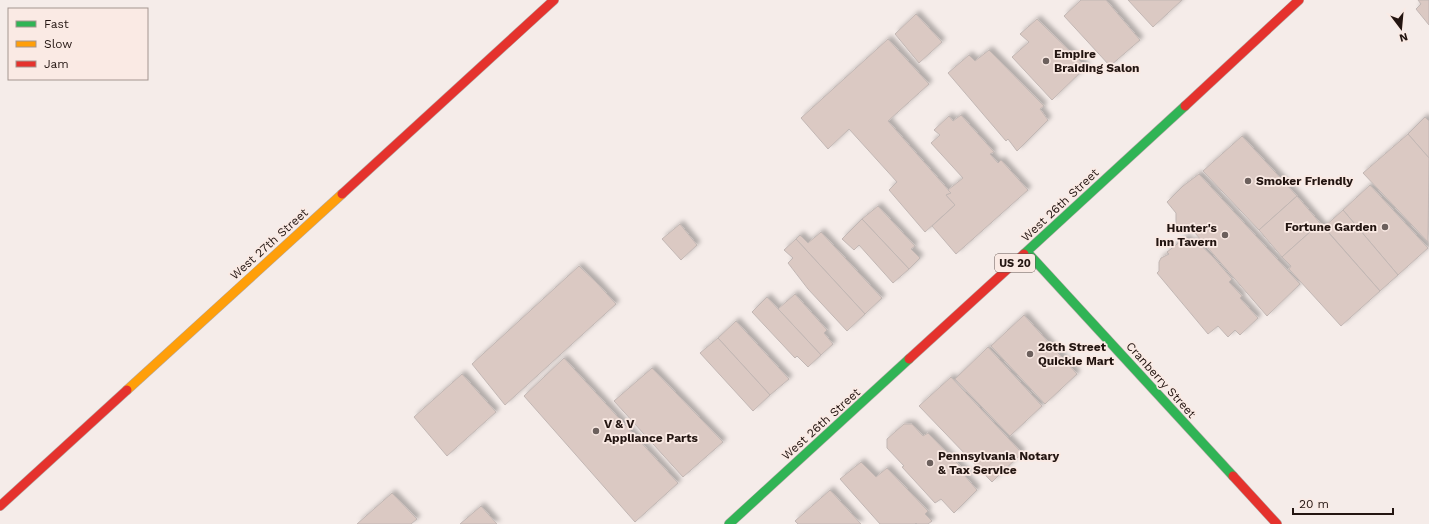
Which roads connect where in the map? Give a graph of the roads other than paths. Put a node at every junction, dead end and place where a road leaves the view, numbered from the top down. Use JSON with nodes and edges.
{"nodes":[{"id":1,"x":554,"y":0,"type":"edge"},
{"id":2,"x":1299,"y":0,"type":"edge"},
{"id":3,"x":1027,"y":252,"type":"junction"},
{"id":4,"x":0,"y":506,"type":"edge"},
{"id":5,"x":729,"y":524,"type":"edge"},
{"id":6,"x":1277,"y":524,"type":"edge"}],
"edges":[{"from":1,"to":4,"type":"street","name":"West 27th Street"},
{"from":2,"to":3,"type":"street","name":"West 26th Street","number":"US 20"},
{"from":3,"to":5,"type":"street","name":"West 26th Street","number":"US 20"},
{"from":3,"to":6,"type":"street","name":"Cranberry Street"}]}
